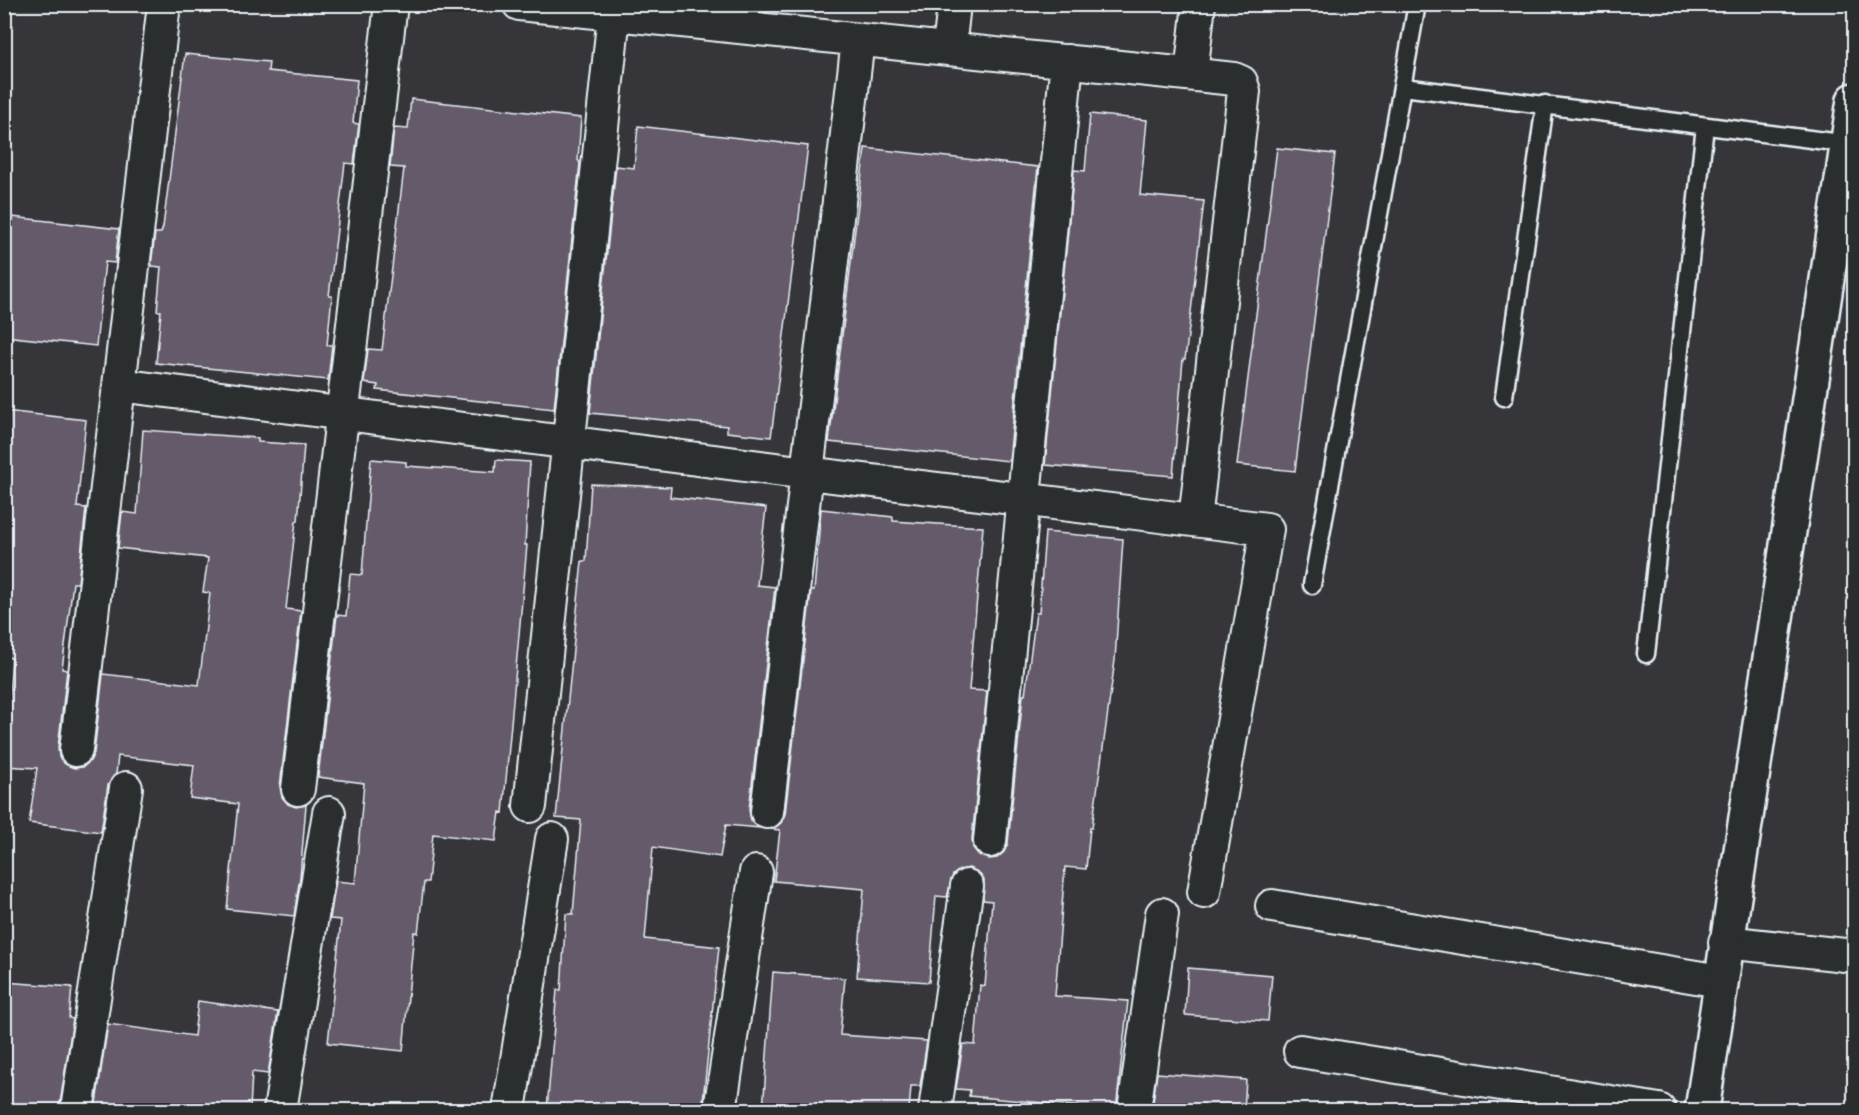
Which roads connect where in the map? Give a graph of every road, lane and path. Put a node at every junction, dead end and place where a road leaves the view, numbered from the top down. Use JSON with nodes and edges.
{"nodes":[{"id":1,"x":164,"y":4,"type":"edge"},
{"id":2,"x":390,"y":4,"type":"edge"},
{"id":3,"x":519,"y":4,"type":"edge"},
{"id":4,"x":954,"y":4,"type":"edge"},
{"id":5,"x":1199,"y":4,"type":"edge"},
{"id":6,"x":1417,"y":4,"type":"edge"},
{"id":7,"x":614,"y":14,"type":"junction"},
{"id":8,"x":730,"y":16,"type":"edge"},
{"id":9,"x":858,"y":39,"type":"junction"},
{"id":10,"x":949,"y":49,"type":"junction"},
{"id":11,"x":1067,"y":61,"type":"junction"},
{"id":12,"x":1191,"y":74,"type":"junction"},
{"id":13,"x":1403,"y":87,"type":"junction"},
{"id":14,"x":1854,"y":100,"type":"edge"},
{"id":15,"x":1545,"y":104,"type":"junction"},
{"id":16,"x":1706,"y":126,"type":"junction"},
{"id":17,"x":1852,"y":144,"type":"edge"},
{"id":18,"x":119,"y":385,"type":"junction"},
{"id":19,"x":1504,"y":397,"type":"dead end"},
{"id":20,"x":342,"y":413,"type":"junction"},
{"id":21,"x":567,"y":442,"type":"junction"},
{"id":22,"x":807,"y":473,"type":"junction"},
{"id":23,"x":1024,"y":499,"type":"junction"},
{"id":24,"x":1194,"y":520,"type":"junction"},
{"id":25,"x":1312,"y":585,"type":"dead end"},
{"id":26,"x":1646,"y":654,"type":"dead end"},
{"id":27,"x":76,"y":750,"type":"dead end"},
{"id":28,"x":126,"y":788,"type":"dead end"},
{"id":29,"x":298,"y":789,"type":"dead end"},
{"id":30,"x":530,"y":806,"type":"dead end"},
{"id":31,"x":767,"y":812,"type":"dead end"},
{"id":32,"x":329,"y":813,"type":"dead end"},
{"id":33,"x":552,"y":839,"type":"dead end"},
{"id":34,"x":990,"y":841,"type":"dead end"},
{"id":35,"x":756,"y":872,"type":"dead end"},
{"id":36,"x":967,"y":886,"type":"dead end"},
{"id":37,"x":1204,"y":892,"type":"dead end"},
{"id":38,"x":1272,"y":906,"type":"dead end"},
{"id":39,"x":1162,"y":915,"type":"dead end"},
{"id":40,"x":1725,"y":942,"type":"junction"},
{"id":41,"x":1854,"y":956,"type":"edge"},
{"id":42,"x":1720,"y":981,"type":"junction"},
{"id":43,"x":1300,"y":1051,"type":"dead end"},
{"id":44,"x":78,"y":1110,"type":"edge"},
{"id":45,"x":280,"y":1110,"type":"edge"},
{"id":46,"x":509,"y":1110,"type":"edge"},
{"id":47,"x":720,"y":1110,"type":"edge"},
{"id":48,"x":935,"y":1110,"type":"edge"},
{"id":49,"x":1134,"y":1110,"type":"edge"},
{"id":50,"x":1659,"y":1110,"type":"edge"},
{"id":51,"x":1702,"y":1110,"type":"edge"}],
"edges":[{"from":1,"to":18,"type":"street"},
{"from":2,"to":20,"type":"street"},
{"from":3,"to":7,"type":"street"},
{"from":4,"to":10,"type":"street"},
{"from":5,"to":12,"type":"street"},
{"from":6,"to":13,"type":"lane"},
{"from":7,"to":8,"type":"street"},
{"from":7,"to":21,"type":"street"},
{"from":8,"to":9,"type":"street"},
{"from":9,"to":10,"type":"street"},
{"from":9,"to":22,"type":"street"},
{"from":10,"to":11,"type":"street"},
{"from":11,"to":12,"type":"street"},
{"from":11,"to":23,"type":"street"},
{"from":12,"to":24,"type":"street"},
{"from":13,"to":15,"type":"lane"},
{"from":13,"to":25,"type":"lane"},
{"from":14,"to":17,"type":"street"},
{"from":15,"to":16,"type":"lane"},
{"from":15,"to":19,"type":"lane"},
{"from":16,"to":17,"type":"lane"},
{"from":16,"to":26,"type":"lane"},
{"from":17,"to":40,"type":"street"},
{"from":18,"to":20,"type":"street"},
{"from":18,"to":27,"type":"street"},
{"from":20,"to":21,"type":"street"},
{"from":20,"to":29,"type":"street"},
{"from":21,"to":22,"type":"street"},
{"from":21,"to":30,"type":"street"},
{"from":22,"to":23,"type":"street"},
{"from":22,"to":31,"type":"street"},
{"from":23,"to":24,"type":"street"},
{"from":23,"to":34,"type":"street"},
{"from":24,"to":37,"type":"street"},
{"from":28,"to":44,"type":"street"},
{"from":32,"to":45,"type":"street"},
{"from":33,"to":46,"type":"street"},
{"from":35,"to":47,"type":"street"},
{"from":36,"to":48,"type":"street"},
{"from":38,"to":42,"type":"street"},
{"from":39,"to":49,"type":"street"},
{"from":40,"to":41,"type":"street"},
{"from":40,"to":42,"type":"street"},
{"from":42,"to":51,"type":"street"},
{"from":43,"to":50,"type":"street"}]}
